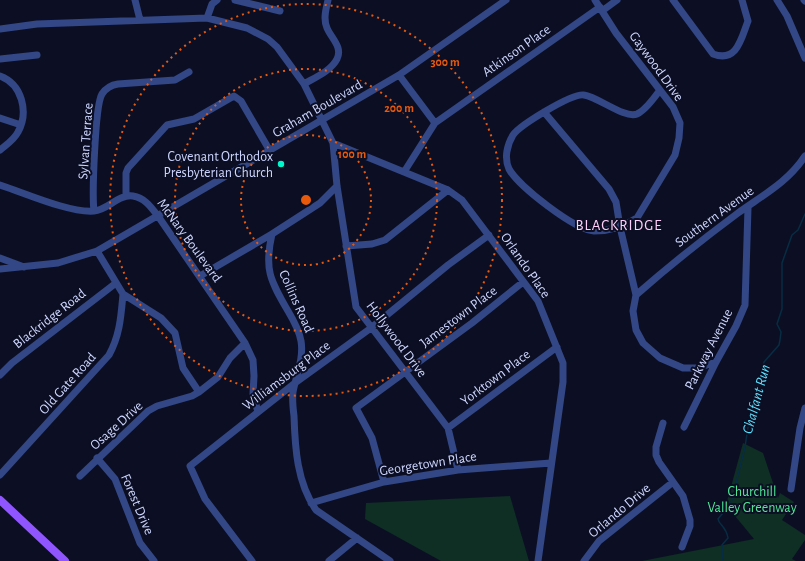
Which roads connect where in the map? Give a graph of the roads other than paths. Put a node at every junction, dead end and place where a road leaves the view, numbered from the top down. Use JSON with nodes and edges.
{"nodes":[{"id":1,"x":135,"y":0,"type":"edge"},
{"id":2,"x":217,"y":0,"type":"edge"},
{"id":3,"x":235,"y":0,"type":"edge"},
{"id":4,"x":328,"y":0,"type":"edge"},
{"id":5,"x":506,"y":0,"type":"edge"},
{"id":6,"x":596,"y":0,"type":"edge"},
{"id":7,"x":617,"y":0,"type":"edge"},
{"id":8,"x":673,"y":0,"type":"edge"},
{"id":9,"x":742,"y":0,"type":"edge"},
{"id":10,"x":777,"y":0,"type":"edge"},
{"id":11,"x":601,"y":9,"type":"junction"},
{"id":12,"x":280,"y":11,"type":"dead end"},
{"id":13,"x":207,"y":18,"type":"junction"},
{"id":14,"x":140,"y":20,"type":"junction"},
{"id":15,"x":0,"y":29,"type":"edge"},
{"id":16,"x":38,"y":56,"type":"dead end"},
{"id":17,"x":805,"y":58,"type":"edge"},
{"id":18,"x":0,"y":59,"type":"edge"},
{"id":19,"x":189,"y":72,"type":"dead end"},
{"id":20,"x":399,"y":75,"type":"junction"},
{"id":21,"x":0,"y":76,"type":"edge"},
{"id":22,"x":304,"y":84,"type":"junction"},
{"id":23,"x":660,"y":90,"type":"junction"},
{"id":24,"x":544,"y":112,"type":"junction"},
{"id":25,"x":0,"y":118,"type":"edge"},
{"id":26,"x":323,"y":119,"type":"junction"},
{"id":27,"x":435,"y":123,"type":"junction"},
{"id":28,"x":22,"y":125,"type":"junction"},
{"id":29,"x":333,"y":143,"type":"junction"},
{"id":30,"x":0,"y":150,"type":"edge"},
{"id":31,"x":270,"y":151,"type":"junction"},
{"id":32,"x":805,"y":156,"type":"edge"},
{"id":33,"x":404,"y":172,"type":"junction"},
{"id":34,"x":0,"y":185,"type":"edge"},
{"id":35,"x":337,"y":186,"type":"junction"},
{"id":36,"x":448,"y":190,"type":"junction"},
{"id":37,"x":126,"y":196,"type":"junction"},
{"id":38,"x":748,"y":208,"type":"junction"},
{"id":39,"x":94,"y":211,"type":"junction"},
{"id":40,"x":158,"y":216,"type":"junction"},
{"id":41,"x":620,"y":227,"type":"junction"},
{"id":42,"x":272,"y":234,"type":"junction"},
{"id":43,"x":489,"y":235,"type":"junction"},
{"id":44,"x":346,"y":246,"type":"junction"},
{"id":45,"x":97,"y":251,"type":"junction"},
{"id":46,"x":0,"y":258,"type":"edge"},
{"id":47,"x":25,"y":267,"type":"junction"},
{"id":48,"x":0,"y":269,"type":"edge"},
{"id":49,"x":200,"y":276,"type":"junction"},
{"id":50,"x":523,"y":282,"type":"junction"},
{"id":51,"x":116,"y":283,"type":"junction"},
{"id":52,"x":123,"y":294,"type":"junction"},
{"id":53,"x":636,"y":295,"type":"junction"},
{"id":54,"x":371,"y":328,"type":"junction"},
{"id":55,"x":245,"y":343,"type":"junction"},
{"id":56,"x":557,"y":346,"type":"junction"},
{"id":57,"x":716,"y":362,"type":"junction"},
{"id":58,"x":405,"y":372,"type":"junction"},
{"id":59,"x":0,"y":375,"type":"edge"},
{"id":60,"x":295,"y":383,"type":"junction"},
{"id":61,"x":199,"y":392,"type":"junction"},
{"id":62,"x":805,"y":408,"type":"edge"},
{"id":63,"x":258,"y":412,"type":"junction"},
{"id":64,"x":663,"y":423,"type":"dead end"},
{"id":65,"x":684,"y":427,"type":"dead end"},
{"id":66,"x":448,"y":428,"type":"junction"},
{"id":67,"x":97,"y":458,"type":"junction"},
{"id":68,"x":551,"y":463,"type":"junction"},
{"id":69,"x":458,"y":470,"type":"junction"},
{"id":70,"x":0,"y":475,"type":"edge"},
{"id":71,"x":80,"y":476,"type":"dead end"},
{"id":72,"x":384,"y":482,"type":"junction"},
{"id":73,"x":673,"y":482,"type":"junction"},
{"id":74,"x":791,"y":489,"type":"dead end"},
{"id":75,"x":0,"y":500,"type":"edge"},
{"id":76,"x":311,"y":503,"type":"junction"},
{"id":77,"x":357,"y":538,"type":"junction"},
{"id":78,"x":682,"y":546,"type":"dead end"},
{"id":79,"x":64,"y":561,"type":"edge"},
{"id":80,"x":154,"y":561,"type":"edge"},
{"id":81,"x":252,"y":561,"type":"edge"},
{"id":82,"x":329,"y":561,"type":"edge"},
{"id":83,"x":390,"y":561,"type":"edge"},
{"id":84,"x":538,"y":561,"type":"edge"},
{"id":85,"x":584,"y":561,"type":"edge"}],
"edges":[{"from":1,"to":14,"type":"street"},
{"from":2,"to":13,"type":"street"},
{"from":3,"to":12,"type":"street"},
{"from":4,"to":22,"type":"street"},
{"from":5,"to":20,"type":"street","name":"Graham Boulevard"},
{"from":6,"to":11,"type":"street","name":"Gaywood Drive"},
{"from":7,"to":11,"type":"street","name":"Atkinson Place"},
{"from":8,"to":9,"type":"street"},
{"from":10,"to":17,"type":"street"},
{"from":11,"to":23,"type":"street","name":"Gaywood Drive"},
{"from":11,"to":27,"type":"street","name":"Atkinson Place"},
{"from":13,"to":14,"type":"street","name":"Hollywood Drive"},
{"from":13,"to":22,"type":"street","name":"Hollywood Drive"},
{"from":14,"to":15,"type":"street","name":"Hollywood Drive"},
{"from":16,"to":18,"type":"street"},
{"from":19,"to":39,"type":"street","name":"Sylvan Terrace"},
{"from":20,"to":26,"type":"street","name":"Graham Boulevard"},
{"from":20,"to":27,"type":"street"},
{"from":21,"to":28,"type":"street"},
{"from":22,"to":26,"type":"street","name":"Hollywood Drive"},
{"from":23,"to":24,"type":"street","name":"Gaywood Drive"},
{"from":23,"to":41,"type":"street","name":"Gaywood Drive"},
{"from":24,"to":41,"type":"street"},
{"from":24,"to":41,"type":"street","name":"Gaywood Drive"},
{"from":25,"to":28,"type":"street"},
{"from":26,"to":29,"type":"street","name":"Hollywood Drive"},
{"from":26,"to":31,"type":"street","name":"Graham Boulevard"},
{"from":27,"to":33,"type":"street","name":"Atkinson Place"},
{"from":28,"to":30,"type":"street"},
{"from":29,"to":33,"type":"street","name":"Orlando Place"},
{"from":29,"to":35,"type":"street","name":"Hollywood Drive"},
{"from":31,"to":37,"type":"street"},
{"from":31,"to":40,"type":"street","name":"Graham Boulevard"},
{"from":32,"to":38,"type":"street","name":"Southern Avenue"},
{"from":33,"to":36,"type":"street","name":"Orlando Place"},
{"from":34,"to":39,"type":"street"},
{"from":35,"to":42,"type":"street"},
{"from":35,"to":44,"type":"street","name":"Hollywood Drive"},
{"from":36,"to":43,"type":"street","name":"Orlando Place"},
{"from":36,"to":44,"type":"street"},
{"from":37,"to":39,"type":"street"},
{"from":37,"to":40,"type":"street","name":"McNary Boulevard"},
{"from":38,"to":53,"type":"street","name":"Southern Avenue"},
{"from":38,"to":57,"type":"street","name":"Parkway Avenue"},
{"from":40,"to":45,"type":"street","name":"Graham Boulevard"},
{"from":40,"to":49,"type":"street","name":"McNary Boulevard"},
{"from":41,"to":53,"type":"street"},
{"from":42,"to":49,"type":"street"},
{"from":42,"to":60,"type":"street","name":"Collins Road"},
{"from":43,"to":50,"type":"street","name":"Orlando Place"},
{"from":43,"to":54,"type":"street","name":"Williamsburg Place"},
{"from":44,"to":54,"type":"street","name":"Hollywood Drive"},
{"from":45,"to":47,"type":"street","name":"Graham Boulevard"},
{"from":45,"to":51,"type":"street"},
{"from":46,"to":47,"type":"street"},
{"from":47,"to":48,"type":"street","name":"Graham Boulevard"},
{"from":49,"to":55,"type":"street","name":"McNary Boulevard"},
{"from":50,"to":56,"type":"street","name":"Orlando Place"},
{"from":50,"to":58,"type":"street","name":"Jamestown Place"},
{"from":51,"to":52,"type":"street"},
{"from":51,"to":59,"type":"street","name":"Blackridge Road"},
{"from":52,"to":61,"type":"street"},
{"from":52,"to":70,"type":"street","name":"Old Gate Road"},
{"from":53,"to":57,"type":"street"},
{"from":54,"to":58,"type":"street","name":"Hollywood Drive"},
{"from":54,"to":60,"type":"street","name":"Williamsburg Place"},
{"from":55,"to":61,"type":"street","name":"Osage Drive"},
{"from":55,"to":63,"type":"street","name":"McNary Boulevard"},
{"from":56,"to":66,"type":"street","name":"Yorktown Place"},
{"from":56,"to":68,"type":"street","name":"Orlando Place"},
{"from":57,"to":65,"type":"street","name":"Parkway Avenue"},
{"from":58,"to":66,"type":"street","name":"Hollywood Drive"},
{"from":58,"to":72,"type":"street","name":"Jamestown Place"},
{"from":60,"to":63,"type":"street","name":"Williamsburg Place"},
{"from":60,"to":76,"type":"street","name":"Collins Road"},
{"from":61,"to":67,"type":"street","name":"Osage Drive"},
{"from":62,"to":74,"type":"street"},
{"from":63,"to":81,"type":"street","name":"Williamsburg Place"},
{"from":64,"to":73,"type":"street"},
{"from":66,"to":69,"type":"street","name":"Hollywood Drive"},
{"from":67,"to":71,"type":"street","name":"Osage Drive"},
{"from":67,"to":80,"type":"street","name":"Forest Drive"},
{"from":68,"to":69,"type":"street","name":"Georgetown Place"},
{"from":68,"to":84,"type":"street","name":"Orlando Place"},
{"from":69,"to":72,"type":"street","name":"Georgetown Place"},
{"from":72,"to":76,"type":"street","name":"Georgetown Place"},
{"from":73,"to":78,"type":"street"},
{"from":73,"to":85,"type":"street","name":"Orlando Drive"},
{"from":75,"to":79,"type":"main road"},
{"from":76,"to":77,"type":"street","name":"Collins Road"},
{"from":77,"to":82,"type":"street"},
{"from":77,"to":83,"type":"street","name":"Collins Road"}]}
